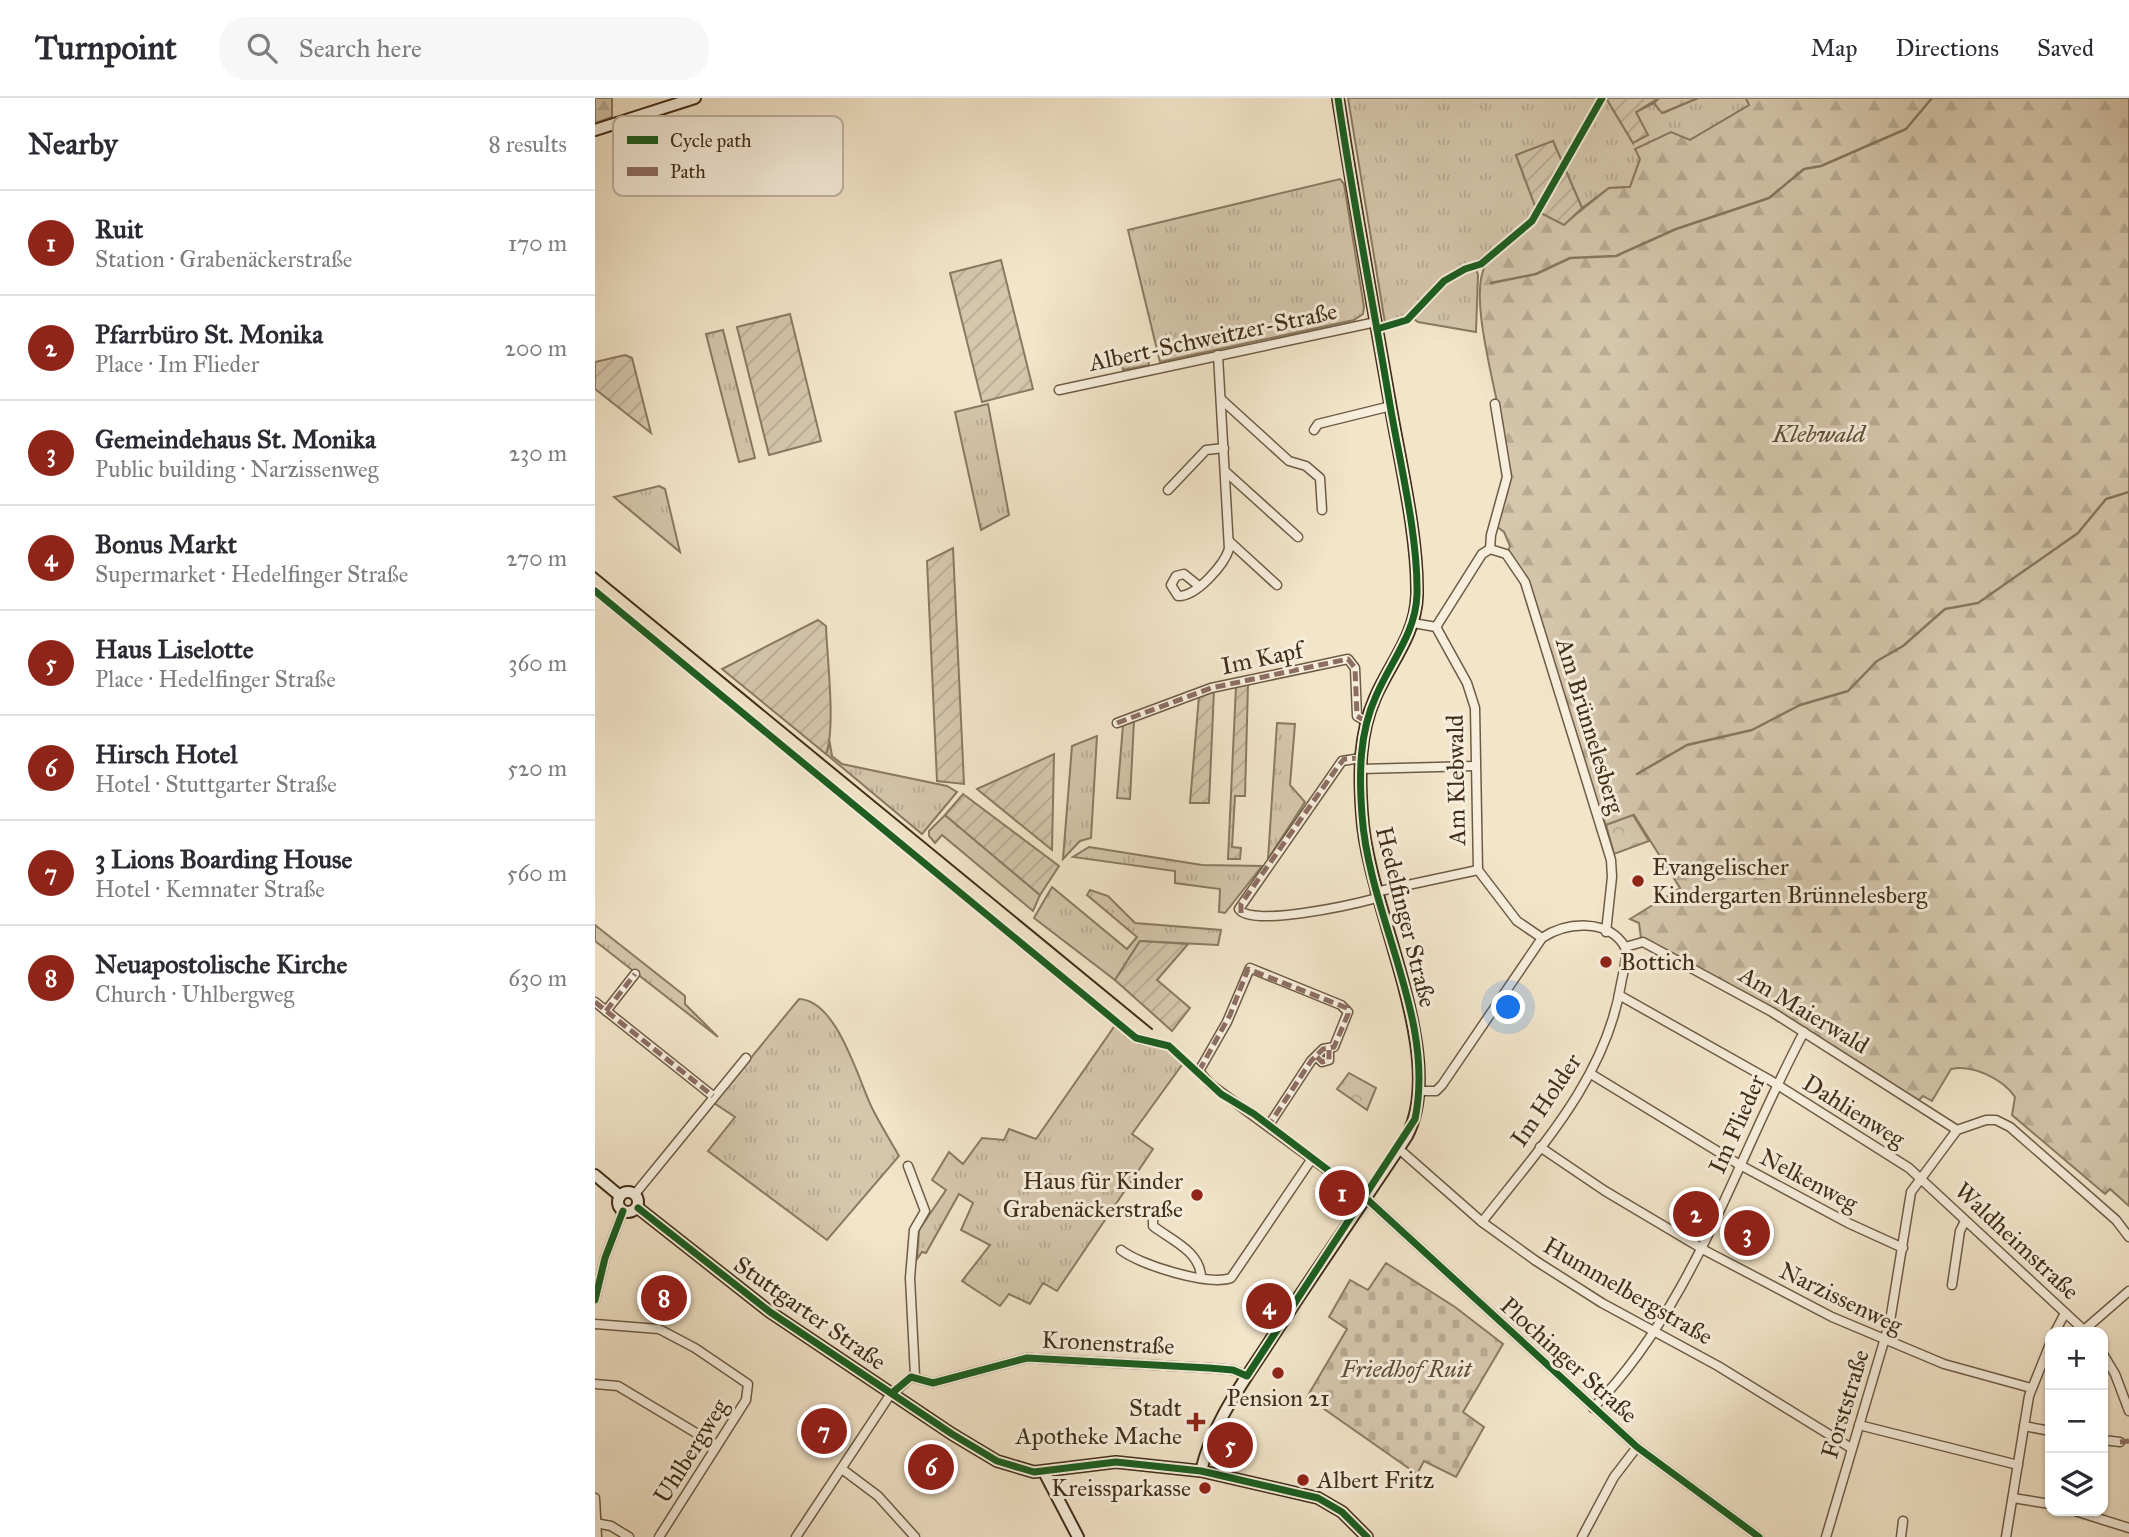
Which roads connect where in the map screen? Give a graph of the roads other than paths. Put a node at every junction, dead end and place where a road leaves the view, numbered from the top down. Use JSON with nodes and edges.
{"nodes":[{"id":1,"x":695,"y":98,"type":"edge"},
{"id":2,"x":1338,"y":98,"type":"edge"},
{"id":3,"x":639,"y":116,"type":"edge"},
{"id":4,"x":613,"y":124,"type":"edge"},
{"id":5,"x":595,"y":130,"type":"edge"},
{"id":6,"x":1375,"y":322,"type":"junction"},
{"id":7,"x":1218,"y":355,"type":"junction"},
{"id":8,"x":1059,"y":390,"type":"dead end"},
{"id":9,"x":1222,"y":400,"type":"junction"},
{"id":10,"x":1495,"y":404,"type":"dead end"},
{"id":11,"x":1391,"y":406,"type":"junction"},
{"id":12,"x":1314,"y":430,"type":"dead end"},
{"id":13,"x":1224,"y":447,"type":"junction"},
{"id":14,"x":1226,"y":472,"type":"junction"},
{"id":15,"x":1168,"y":490,"type":"dead end"},
{"id":16,"x":1322,"y":510,"type":"dead end"},
{"id":17,"x":1298,"y":537,"type":"dead end"},
{"id":18,"x":1230,"y":542,"type":"junction"},
{"id":19,"x":1490,"y":549,"type":"junction"},
{"id":20,"x":1199,"y":586,"type":"dead end"},
{"id":21,"x":1277,"y":586,"type":"dead end"},
{"id":22,"x":1413,"y":623,"type":"junction"},
{"id":23,"x":1436,"y":627,"type":"junction"},
{"id":24,"x":1367,"y":722,"type":"junction"},
{"id":25,"x":1117,"y":723,"type":"dead end"},
{"id":26,"x":1361,"y":764,"type":"junction"},
{"id":27,"x":1475,"y":766,"type":"junction"},
{"id":28,"x":1478,"y":870,"type":"junction"},
{"id":29,"x":1376,"y":895,"type":"junction"},
{"id":30,"x":1606,"y":932,"type":"junction"},
{"id":31,"x":1542,"y":938,"type":"junction"},
{"id":32,"x":1625,"y":947,"type":"junction"},
{"id":33,"x":635,"y":974,"type":"dead end"},
{"id":34,"x":1619,"y":995,"type":"junction"},
{"id":35,"x":595,"y":1002,"type":"edge"},
{"id":36,"x":606,"y":1011,"type":"junction"},
{"id":37,"x":1804,"y":1032,"type":"junction"},
{"id":38,"x":746,"y":1058,"type":"dead end"},
{"id":39,"x":1591,"y":1074,"type":"junction"},
{"id":40,"x":1776,"y":1084,"type":"junction"},
{"id":41,"x":1420,"y":1091,"type":"junction"},
{"id":42,"x":713,"y":1096,"type":"junction"},
{"id":43,"x":1269,"y":1125,"type":"junction"},
{"id":44,"x":1957,"y":1130,"type":"junction"},
{"id":45,"x":1540,"y":1147,"type":"junction"},
{"id":46,"x":1399,"y":1149,"type":"junction"},
{"id":47,"x":1311,"y":1160,"type":"junction"},
{"id":48,"x":1740,"y":1165,"type":"junction"},
{"id":49,"x":908,"y":1167,"type":"dead end"},
{"id":50,"x":595,"y":1175,"type":"edge"},
{"id":51,"x":1920,"y":1179,"type":"junction"},
{"id":52,"x":635,"y":1194,"type":"junction"},
{"id":53,"x":620,"y":1196,"type":"junction"},
{"id":54,"x":1365,"y":1198,"type":"junction"},
{"id":55,"x":638,"y":1208,"type":"junction"},
{"id":56,"x":622,"y":1211,"type":"junction"},
{"id":57,"x":1153,"y":1220,"type":"dead end"},
{"id":58,"x":1965,"y":1221,"type":"junction"},
{"id":59,"x":1482,"y":1222,"type":"junction"},
{"id":60,"x":2129,"y":1237,"type":"edge"},
{"id":61,"x":1700,"y":1247,"type":"junction"},
{"id":62,"x":1903,"y":1248,"type":"junction"},
{"id":63,"x":1121,"y":1250,"type":"dead end"},
{"id":64,"x":1201,"y":1277,"type":"junction"},
{"id":65,"x":1952,"y":1285,"type":"dead end"},
{"id":66,"x":2129,"y":1291,"type":"edge"},
{"id":67,"x":595,"y":1300,"type":"edge"},
{"id":68,"x":2065,"y":1313,"type":"junction"},
{"id":69,"x":595,"y":1324,"type":"edge"},
{"id":70,"x":2058,"y":1327,"type":"edge"},
{"id":71,"x":2081,"y":1327,"type":"edge"},
{"id":72,"x":2089,"y":1327,"type":"edge"},
{"id":73,"x":1653,"y":1329,"type":"junction"},
{"id":74,"x":1885,"y":1341,"type":"junction"},
{"id":75,"x":2045,"y":1356,"type":"edge"},
{"id":76,"x":2108,"y":1362,"type":"edge"},
{"id":77,"x":915,"y":1376,"type":"junction"},
{"id":78,"x":1247,"y":1376,"type":"junction"},
{"id":79,"x":595,"y":1384,"type":"edge"},
{"id":80,"x":2031,"y":1388,"type":"junction"},
{"id":81,"x":892,"y":1393,"type":"junction"},
{"id":82,"x":2126,"y":1393,"type":"edge"},
{"id":83,"x":1593,"y":1408,"type":"junction"},
{"id":84,"x":2129,"y":1411,"type":"edge"},
{"id":85,"x":1859,"y":1426,"type":"junction"},
{"id":86,"x":2024,"y":1426,"type":"junction"},
{"id":87,"x":2045,"y":1430,"type":"edge"},
{"id":88,"x":2108,"y":1441,"type":"edge"},
{"id":89,"x":2120,"y":1442,"type":"dead end"},
{"id":90,"x":716,"y":1445,"type":"junction"},
{"id":91,"x":1637,"y":1447,"type":"junction"},
{"id":92,"x":1851,"y":1448,"type":"junction"},
{"id":93,"x":2018,"y":1465,"type":"junction"},
{"id":94,"x":842,"y":1469,"type":"junction"},
{"id":95,"x":1201,"y":1471,"type":"junction"},
{"id":96,"x":1044,"y":1472,"type":"junction"},
{"id":97,"x":595,"y":1497,"type":"edge"},
{"id":98,"x":2013,"y":1498,"type":"junction"},
{"id":99,"x":2045,"y":1503,"type":"edge"},
{"id":100,"x":2091,"y":1516,"type":"edge"},
{"id":101,"x":1903,"y":1521,"type":"dead end"},
{"id":102,"x":596,"y":1523,"type":"edge"},
{"id":103,"x":2129,"y":1528,"type":"edge"},
{"id":104,"x":597,"y":1537,"type":"edge"},
{"id":105,"x":629,"y":1537,"type":"edge"},
{"id":106,"x":659,"y":1537,"type":"edge"},
{"id":107,"x":796,"y":1537,"type":"edge"},
{"id":108,"x":915,"y":1537,"type":"edge"},
{"id":109,"x":1077,"y":1537,"type":"edge"},
{"id":110,"x":1367,"y":1537,"type":"edge"},
{"id":111,"x":1582,"y":1537,"type":"edge"},
{"id":112,"x":1759,"y":1537,"type":"edge"},
{"id":113,"x":1826,"y":1537,"type":"edge"},
{"id":114,"x":1901,"y":1537,"type":"edge"},
{"id":115,"x":2006,"y":1537,"type":"edge"}],
"edges":[{"from":1,"to":3,"type":"street"},
{"from":2,"to":6,"type":"street","name":"Hedelfinger Straße"},
{"from":4,"to":5,"type":"street"},
{"from":6,"to":7,"type":"street","name":"Albert-Schweitzer-Straße"},
{"from":6,"to":11,"type":"street","name":"Hedelfinger Straße"},
{"from":7,"to":8,"type":"street","name":"Albert-Schweitzer-Straße"},
{"from":7,"to":9,"type":"street"},
{"from":9,"to":13,"type":"street"},
{"from":9,"to":16,"type":"street"},
{"from":10,"to":19,"type":"street"},
{"from":11,"to":12,"type":"street"},
{"from":11,"to":22,"type":"street","name":"Hedelfinger Straße"},
{"from":13,"to":14,"type":"street"},
{"from":13,"to":15,"type":"street"},
{"from":14,"to":17,"type":"street"},
{"from":14,"to":18,"type":"street"},
{"from":18,"to":20,"type":"street"},
{"from":18,"to":21,"type":"street"},
{"from":19,"to":23,"type":"street"},
{"from":19,"to":30,"type":"street","name":"Am Brünnelesberg"},
{"from":22,"to":23,"type":"street"},
{"from":22,"to":24,"type":"street","name":"Hedelfinger Straße"},
{"from":23,"to":27,"type":"street","name":"Am Klebwald"},
{"from":24,"to":25,"type":"street","name":"Im Kapf"},
{"from":24,"to":26,"type":"street","name":"Hedelfinger Straße"},
{"from":26,"to":27,"type":"street"},
{"from":26,"to":29,"type":"street","name":"Hedelfinger Straße"},
{"from":26,"to":29,"type":"street"},
{"from":27,"to":28,"type":"street","name":"Am Klebwald"},
{"from":28,"to":29,"type":"street"},
{"from":28,"to":31,"type":"street","name":"Am Klebwald"},
{"from":29,"to":41,"type":"street","name":"Hedelfinger Straße"},
{"from":30,"to":31,"type":"street"},
{"from":30,"to":32,"type":"street"},
{"from":31,"to":41,"type":"street"},
{"from":32,"to":34,"type":"street","name":"Im Holder"},
{"from":32,"to":37,"type":"street","name":"Am Maierwald"},
{"from":33,"to":36,"type":"street"},
{"from":34,"to":39,"type":"street","name":"Im Holder"},
{"from":34,"to":40,"type":"street","name":"Dahlienweg"},
{"from":35,"to":36,"type":"street"},
{"from":36,"to":42,"type":"street"},
{"from":37,"to":40,"type":"street","name":"Im Flieder"},
{"from":37,"to":44,"type":"street","name":"Am Maierwald"},
{"from":38,"to":42,"type":"street"},
{"from":39,"to":45,"type":"street","name":"Im Holder"},
{"from":39,"to":48,"type":"street","name":"Nelkenweg"},
{"from":40,"to":48,"type":"street","name":"Im Flieder"},
{"from":40,"to":51,"type":"street","name":"Dahlienweg"},
{"from":41,"to":46,"type":"street","name":"Hedelfinger Straße"},
{"from":42,"to":52,"type":"street"},
{"from":43,"to":43,"type":"street","name":"Plochinger Straße"},
{"from":43,"to":47,"type":"street","name":"Plochinger Straße"},
{"from":44,"to":51,"type":"street","name":"Forststraße"},
{"from":44,"to":60,"type":"street"},
{"from":45,"to":59,"type":"street","name":"Im Holder"},
{"from":45,"to":61,"type":"street","name":"Narzissenweg"},
{"from":46,"to":54,"type":"street","name":"Hedelfinger Straße"},
{"from":46,"to":59,"type":"street","name":"Hummelbergstraße"},
{"from":47,"to":54,"type":"street","name":"Plochinger Straße"},
{"from":47,"to":64,"type":"street"},
{"from":48,"to":61,"type":"street","name":"Im Flieder"},
{"from":48,"to":62,"type":"street","name":"Nelkenweg"},
{"from":49,"to":77,"type":"street"},
{"from":50,"to":53,"type":"street"},
{"from":51,"to":58,"type":"street","name":"Waldheimstraße"},
{"from":51,"to":62,"type":"street","name":"Forststraße"},
{"from":52,"to":53,"type":"street"},
{"from":52,"to":55,"type":"street"},
{"from":53,"to":56,"type":"street"},
{"from":54,"to":78,"type":"street","name":"Hedelfinger Straße"},
{"from":54,"to":83,"type":"street","name":"Plochinger Straße"},
{"from":55,"to":56,"type":"street"},
{"from":55,"to":81,"type":"street","name":"Stuttgarter Straße"},
{"from":56,"to":67,"type":"street"},
{"from":57,"to":64,"type":"street"},
{"from":58,"to":65,"type":"street"},
{"from":58,"to":68,"type":"street","name":"Waldheimstraße"},
{"from":59,"to":73,"type":"street","name":"Hummelbergstraße"},
{"from":61,"to":73,"type":"street","name":"Im Flieder"},
{"from":61,"to":74,"type":"street","name":"Narzissenweg"},
{"from":62,"to":74,"type":"street","name":"Forststraße"},
{"from":63,"to":64,"type":"street"},
{"from":66,"to":72,"type":"street"},
{"from":68,"to":70,"type":"street"},
{"from":68,"to":71,"type":"street","name":"Waldheimstraße"},
{"from":69,"to":90,"type":"street","name":"Uhlbergweg"},
{"from":73,"to":83,"type":"street","name":"Im Flieder"},
{"from":73,"to":92,"type":"street","name":"Hummelbergstraße"},
{"from":74,"to":80,"type":"street","name":"Narzissenweg"},
{"from":74,"to":85,"type":"street","name":"Forststraße"},
{"from":75,"to":80,"type":"street"},
{"from":76,"to":82,"type":"street"},
{"from":77,"to":78,"type":"street","name":"Kronenstraße"},
{"from":77,"to":81,"type":"street"},
{"from":78,"to":95,"type":"street","name":"Hedelfinger Straße"},
{"from":79,"to":90,"type":"street"},
{"from":80,"to":86,"type":"street"},
{"from":81,"to":94,"type":"street"},
{"from":81,"to":96,"type":"street","name":"Stuttgarter Straße"},
{"from":82,"to":84,"type":"street"},
{"from":83,"to":91,"type":"street","name":"Plochinger Straße"},
{"from":85,"to":92,"type":"street","name":"Forststraße"},
{"from":85,"to":93,"type":"street"},
{"from":86,"to":87,"type":"street"},
{"from":86,"to":93,"type":"street"},
{"from":88,"to":89,"type":"street"},
{"from":90,"to":106,"type":"street","name":"Uhlbergweg"},
{"from":91,"to":111,"type":"street"},
{"from":91,"to":112,"type":"street","name":"Plochinger Straße"},
{"from":92,"to":113,"type":"street","name":"Forststraße"},
{"from":93,"to":98,"type":"street"},
{"from":94,"to":107,"type":"street"},
{"from":94,"to":108,"type":"street"},
{"from":95,"to":96,"type":"street","name":"Stuttgarter Straße"},
{"from":95,"to":110,"type":"street","name":"Stuttgarter Straße"},
{"from":96,"to":109,"type":"street"},
{"from":97,"to":102,"type":"street"},
{"from":98,"to":99,"type":"street"},
{"from":98,"to":115,"type":"street"},
{"from":100,"to":103,"type":"street"},
{"from":101,"to":114,"type":"street"},
{"from":102,"to":104,"type":"street"},
{"from":102,"to":105,"type":"street"}]}
